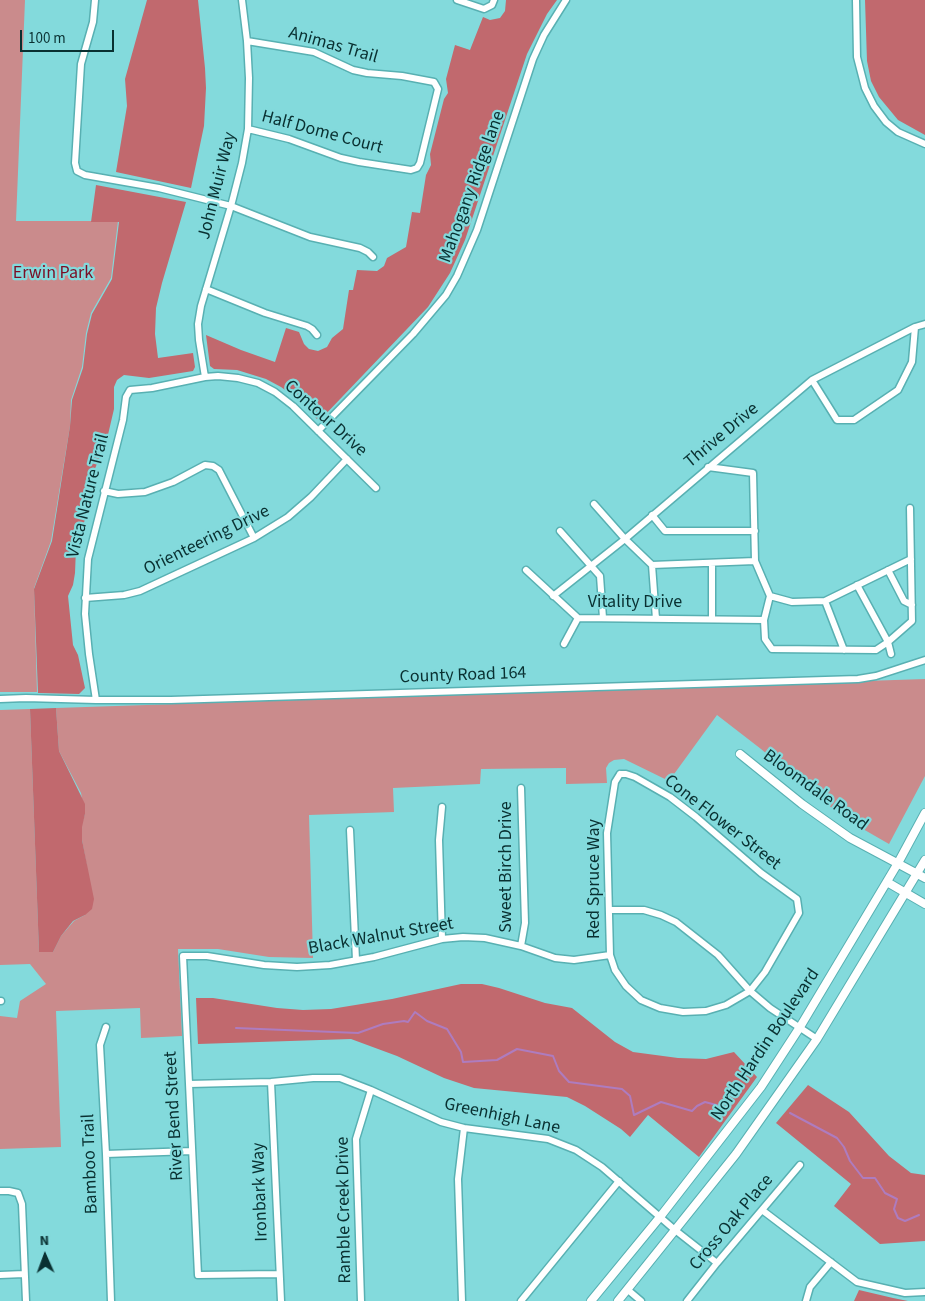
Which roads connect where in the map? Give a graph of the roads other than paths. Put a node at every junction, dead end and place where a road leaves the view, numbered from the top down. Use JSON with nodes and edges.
{"nodes":[{"id":1,"x":95,"y":0,"type":"edge"},
{"id":2,"x":242,"y":0,"type":"edge"},
{"id":3,"x":457,"y":0,"type":"edge"},
{"id":4,"x":494,"y":0,"type":"edge"},
{"id":5,"x":566,"y":0,"type":"edge"},
{"id":6,"x":856,"y":0,"type":"edge"},
{"id":7,"x":247,"y":41,"type":"junction"},
{"id":8,"x":248,"y":129,"type":"junction"},
{"id":9,"x":925,"y":144,"type":"edge"},
{"id":10,"x":417,"y":168,"type":"joint"},
{"id":11,"x":231,"y":206,"type":"junction"},
{"id":12,"x":373,"y":257,"type":"dead end"},
{"id":13,"x":206,"y":289,"type":"junction"},
{"id":14,"x":925,"y":324,"type":"edge"},
{"id":15,"x":915,"y":327,"type":"junction"},
{"id":16,"x":317,"y":335,"type":"dead end"},
{"id":17,"x":205,"y":377,"type":"junction"},
{"id":18,"x":812,"y":380,"type":"junction"},
{"id":19,"x":130,"y":390,"type":"joint"},
{"id":20,"x":318,"y":431,"type":"junction"},
{"id":21,"x":347,"y":459,"type":"junction"},
{"id":22,"x":708,"y":467,"type":"junction"},
{"id":23,"x":376,"y":488,"type":"dead end"},
{"id":24,"x":104,"y":492,"type":"junction"},
{"id":25,"x":594,"y":504,"type":"dead end"},
{"id":26,"x":910,"y":508,"type":"dead end"},
{"id":27,"x":652,"y":515,"type":"junction"},
{"id":28,"x":560,"y":531,"type":"dead end"},
{"id":29,"x":755,"y":532,"type":"junction"},
{"id":30,"x":254,"y":538,"type":"junction"},
{"id":31,"x":625,"y":539,"type":"junction"},
{"id":32,"x":911,"y":559,"type":"junction"},
{"id":33,"x":755,"y":561,"type":"junction"},
{"id":34,"x":712,"y":564,"type":"junction"},
{"id":35,"x":591,"y":565,"type":"junction"},
{"id":36,"x":652,"y":565,"type":"junction"},
{"id":37,"x":526,"y":570,"type":"dead end"},
{"id":38,"x":888,"y":570,"type":"junction"},
{"id":39,"x":858,"y":585,"type":"junction"},
{"id":40,"x":553,"y":596,"type":"junction"},
{"id":41,"x":770,"y":596,"type":"junction"},
{"id":42,"x":86,"y":598,"type":"junction"},
{"id":43,"x":825,"y":600,"type":"junction"},
{"id":44,"x":912,"y":605,"type":"junction"},
{"id":45,"x":578,"y":618,"type":"junction"},
{"id":46,"x":603,"y":618,"type":"junction"},
{"id":47,"x":656,"y":619,"type":"junction"},
{"id":48,"x":712,"y":619,"type":"junction"},
{"id":49,"x":764,"y":620,"type":"junction"},
{"id":50,"x":888,"y":642,"type":"junction"},
{"id":51,"x":564,"y":644,"type":"dead end"},
{"id":52,"x":844,"y":650,"type":"junction"},
{"id":53,"x":891,"y":654,"type":"dead end"},
{"id":54,"x":925,"y":660,"type":"edge"},
{"id":55,"x":0,"y":699,"type":"edge"},
{"id":56,"x":96,"y":700,"type":"junction"},
{"id":57,"x":740,"y":754,"type":"dead end"},
{"id":58,"x":620,"y":774,"type":"joint"},
{"id":59,"x":522,"y":788,"type":"dead end"},
{"id":60,"x":442,"y":807,"type":"dead end"},
{"id":61,"x":925,"y":813,"type":"edge"},
{"id":62,"x":350,"y":830,"type":"dead end"},
{"id":63,"x":925,"y":860,"type":"edge"},
{"id":64,"x":898,"y":863,"type":"junction"},
{"id":65,"x":921,"y":876,"type":"edge"},
{"id":66,"x":887,"y":882,"type":"junction"},
{"id":67,"x":906,"y":893,"type":"junction"},
{"id":68,"x":925,"y":904,"type":"edge"},
{"id":69,"x":609,"y":910,"type":"junction"},
{"id":70,"x":442,"y":939,"type":"junction"},
{"id":71,"x":521,"y":946,"type":"junction"},
{"id":72,"x":610,"y":955,"type":"junction"},
{"id":73,"x":183,"y":956,"type":"joint"},
{"id":74,"x":356,"y":960,"type":"junction"},
{"id":75,"x":750,"y":991,"type":"junction"},
{"id":76,"x":106,"y":1027,"type":"dead end"},
{"id":77,"x":800,"y":1027,"type":"junction"},
{"id":78,"x":817,"y":1039,"type":"junction"},
{"id":79,"x":271,"y":1082,"type":"junction"},
{"id":80,"x":189,"y":1084,"type":"junction"},
{"id":81,"x":371,"y":1090,"type":"junction"},
{"id":82,"x":464,"y":1128,"type":"junction"},
{"id":83,"x":192,"y":1151,"type":"junction"},
{"id":84,"x":106,"y":1154,"type":"junction"},
{"id":85,"x":800,"y":1165,"type":"dead end"},
{"id":86,"x":619,"y":1182,"type":"junction"},
{"id":87,"x":0,"y":1191,"type":"edge"},
{"id":88,"x":762,"y":1210,"type":"junction"},
{"id":89,"x":660,"y":1217,"type":"junction"},
{"id":90,"x":675,"y":1230,"type":"junction"},
{"id":91,"x":831,"y":1262,"type":"junction"},
{"id":92,"x":717,"y":1263,"type":"junction"},
{"id":93,"x":24,"y":1274,"type":"junction"},
{"id":94,"x":279,"y":1274,"type":"junction"},
{"id":95,"x":0,"y":1275,"type":"edge"},
{"id":96,"x":628,"y":1290,"type":"junction"},
{"id":97,"x":925,"y":1292,"type":"edge"},
{"id":98,"x":26,"y":1301,"type":"edge"},
{"id":99,"x":111,"y":1301,"type":"edge"},
{"id":100,"x":281,"y":1301,"type":"edge"},
{"id":101,"x":361,"y":1301,"type":"edge"},
{"id":102,"x":462,"y":1301,"type":"edge"},
{"id":103,"x":521,"y":1301,"type":"edge"},
{"id":104,"x":591,"y":1301,"type":"edge"},
{"id":105,"x":618,"y":1301,"type":"edge"},
{"id":106,"x":641,"y":1301,"type":"edge"},
{"id":107,"x":687,"y":1301,"type":"edge"},
{"id":108,"x":806,"y":1301,"type":"edge"}],
"edges":[{"from":1,"to":11,"type":"street"},
{"from":2,"to":7,"type":"street","name":"John Muir Way"},
{"from":3,"to":4,"type":"street"},
{"from":5,"to":20,"type":"street","name":"Mahogany Ridge lane"},
{"from":6,"to":9,"type":"street"},
{"from":7,"to":8,"type":"street","name":"John Muir Way"},
{"from":7,"to":10,"type":"street","name":"Animas Trail"},
{"from":8,"to":10,"type":"street","name":"Half Dome Court"},
{"from":8,"to":11,"type":"street","name":"John Muir Way"},
{"from":11,"to":12,"type":"street"},
{"from":11,"to":13,"type":"street","name":"John Muir Way"},
{"from":13,"to":16,"type":"street"},
{"from":13,"to":17,"type":"street","name":"John Muir Way"},
{"from":14,"to":15,"type":"street","name":"Thrive Drive"},
{"from":15,"to":18,"type":"street","name":"Thrive Drive"},
{"from":15,"to":18,"type":"street"},
{"from":17,"to":19,"type":"street","name":"Contour Drive"},
{"from":17,"to":20,"type":"street","name":"Contour Drive"},
{"from":18,"to":22,"type":"street","name":"Thrive Drive"},
{"from":19,"to":24,"type":"street","name":"Vista Nature Trail"},
{"from":20,"to":21,"type":"street","name":"Contour Drive"},
{"from":21,"to":23,"type":"street","name":"Contour Drive"},
{"from":21,"to":30,"type":"street","name":"Orienteering Drive"},
{"from":22,"to":27,"type":"street","name":"Thrive Drive"},
{"from":22,"to":29,"type":"street"},
{"from":24,"to":30,"type":"street"},
{"from":24,"to":42,"type":"street","name":"Vista Nature Trail"},
{"from":25,"to":31,"type":"street"},
{"from":26,"to":32,"type":"street"},
{"from":27,"to":29,"type":"street"},
{"from":27,"to":31,"type":"street","name":"Thrive Drive"},
{"from":28,"to":35,"type":"street"},
{"from":29,"to":33,"type":"street"},
{"from":30,"to":42,"type":"street","name":"Orienteering Drive"},
{"from":31,"to":35,"type":"street","name":"Thrive Drive"},
{"from":31,"to":36,"type":"street"},
{"from":32,"to":38,"type":"street"},
{"from":32,"to":44,"type":"street"},
{"from":33,"to":34,"type":"street"},
{"from":33,"to":41,"type":"street"},
{"from":34,"to":36,"type":"street"},
{"from":34,"to":48,"type":"street"},
{"from":35,"to":40,"type":"street","name":"Thrive Drive"},
{"from":35,"to":46,"type":"street"},
{"from":36,"to":47,"type":"street"},
{"from":37,"to":40,"type":"street","name":"Vitality Drive"},
{"from":38,"to":39,"type":"street"},
{"from":38,"to":44,"type":"street"},
{"from":39,"to":43,"type":"street"},
{"from":39,"to":50,"type":"street"},
{"from":40,"to":45,"type":"street","name":"Vitality Drive"},
{"from":41,"to":43,"type":"street"},
{"from":41,"to":49,"type":"street"},
{"from":42,"to":56,"type":"street","name":"Vista Nature Trail"},
{"from":43,"to":52,"type":"street"},
{"from":44,"to":50,"type":"street"},
{"from":45,"to":46,"type":"street","name":"Vitality Drive"},
{"from":45,"to":51,"type":"street"},
{"from":46,"to":47,"type":"street","name":"Vitality Drive"},
{"from":47,"to":48,"type":"street","name":"Vitality Drive"},
{"from":48,"to":49,"type":"street","name":"Vitality Drive"},
{"from":49,"to":52,"type":"street"},
{"from":50,"to":52,"type":"street"},
{"from":50,"to":53,"type":"street"},
{"from":54,"to":56,"type":"street","name":"County Road 164"},
{"from":55,"to":56,"type":"street","name":"County Road 164"},
{"from":57,"to":64,"type":"street","name":"Bloomdale Road"},
{"from":58,"to":69,"type":"street","name":"Red Spruce Way"},
{"from":58,"to":75,"type":"street","name":"Cone Flower Street"},
{"from":59,"to":71,"type":"street","name":"Sweet Birch Drive"},
{"from":60,"to":70,"type":"street"},
{"from":61,"to":64,"type":"street","name":"North Hardin Boulevard"},
{"from":62,"to":74,"type":"street"},
{"from":63,"to":65,"type":"street","name":"North Hardin Boulevard"},
{"from":64,"to":65,"type":"street","name":"Bloomdale Road"},
{"from":64,"to":66,"type":"street","name":"North Hardin Boulevard"},
{"from":65,"to":67,"type":"street","name":"North Hardin Boulevard"},
{"from":66,"to":67,"type":"street"},
{"from":66,"to":77,"type":"street","name":"North Hardin Boulevard"},
{"from":67,"to":68,"type":"street"},
{"from":67,"to":78,"type":"street","name":"North Hardin Boulevard"},
{"from":69,"to":72,"type":"street","name":"Red Spruce Way"},
{"from":69,"to":75,"type":"street"},
{"from":70,"to":71,"type":"street","name":"Black Walnut Street"},
{"from":70,"to":74,"type":"street","name":"Black Walnut Street"},
{"from":71,"to":72,"type":"street","name":"Black Walnut Street"},
{"from":72,"to":75,"type":"street"},
{"from":73,"to":74,"type":"street","name":"Black Walnut Street"},
{"from":73,"to":80,"type":"street","name":"River Bend Street"},
{"from":75,"to":77,"type":"street"},
{"from":76,"to":84,"type":"street","name":"Bamboo Trail"},
{"from":77,"to":78,"type":"street"},
{"from":77,"to":89,"type":"street","name":"North Hardin Boulevard"},
{"from":78,"to":90,"type":"street","name":"North Hardin Boulevard"},
{"from":79,"to":80,"type":"street","name":"Greenhigh Lane"},
{"from":79,"to":81,"type":"street","name":"Greenhigh Lane"},
{"from":79,"to":94,"type":"street","name":"Ironbark Way"},
{"from":80,"to":83,"type":"street","name":"River Bend Street"},
{"from":81,"to":82,"type":"street","name":"Greenhigh Lane"},
{"from":81,"to":101,"type":"street","name":"Ramble Creek Drive"},
{"from":82,"to":86,"type":"street","name":"Greenhigh Lane"},
{"from":82,"to":102,"type":"street"},
{"from":83,"to":84,"type":"street"},
{"from":83,"to":94,"type":"street","name":"River Bend Street"},
{"from":84,"to":99,"type":"street","name":"Bamboo Trail"},
{"from":85,"to":88,"type":"street","name":"Cross Oak Place"},
{"from":86,"to":89,"type":"street","name":"Greenhigh Lane"},
{"from":86,"to":103,"type":"street"},
{"from":87,"to":93,"type":"street"},
{"from":88,"to":91,"type":"street"},
{"from":88,"to":92,"type":"street","name":"Cross Oak Place"},
{"from":89,"to":90,"type":"street","name":"Greenhigh Lane"},
{"from":89,"to":104,"type":"street","name":"North Hardin Boulevard"},
{"from":90,"to":92,"type":"street","name":"Greenhigh Lane"},
{"from":90,"to":96,"type":"street","name":"North Hardin Boulevard"},
{"from":91,"to":97,"type":"street"},
{"from":91,"to":108,"type":"street"},
{"from":92,"to":107,"type":"street","name":"Cross Oak Place"},
{"from":93,"to":95,"type":"street"},
{"from":93,"to":98,"type":"street"},
{"from":94,"to":100,"type":"street","name":"Ironbark Way"},
{"from":96,"to":105,"type":"street","name":"North Hardin Boulevard"},
{"from":96,"to":106,"type":"street"}]}
